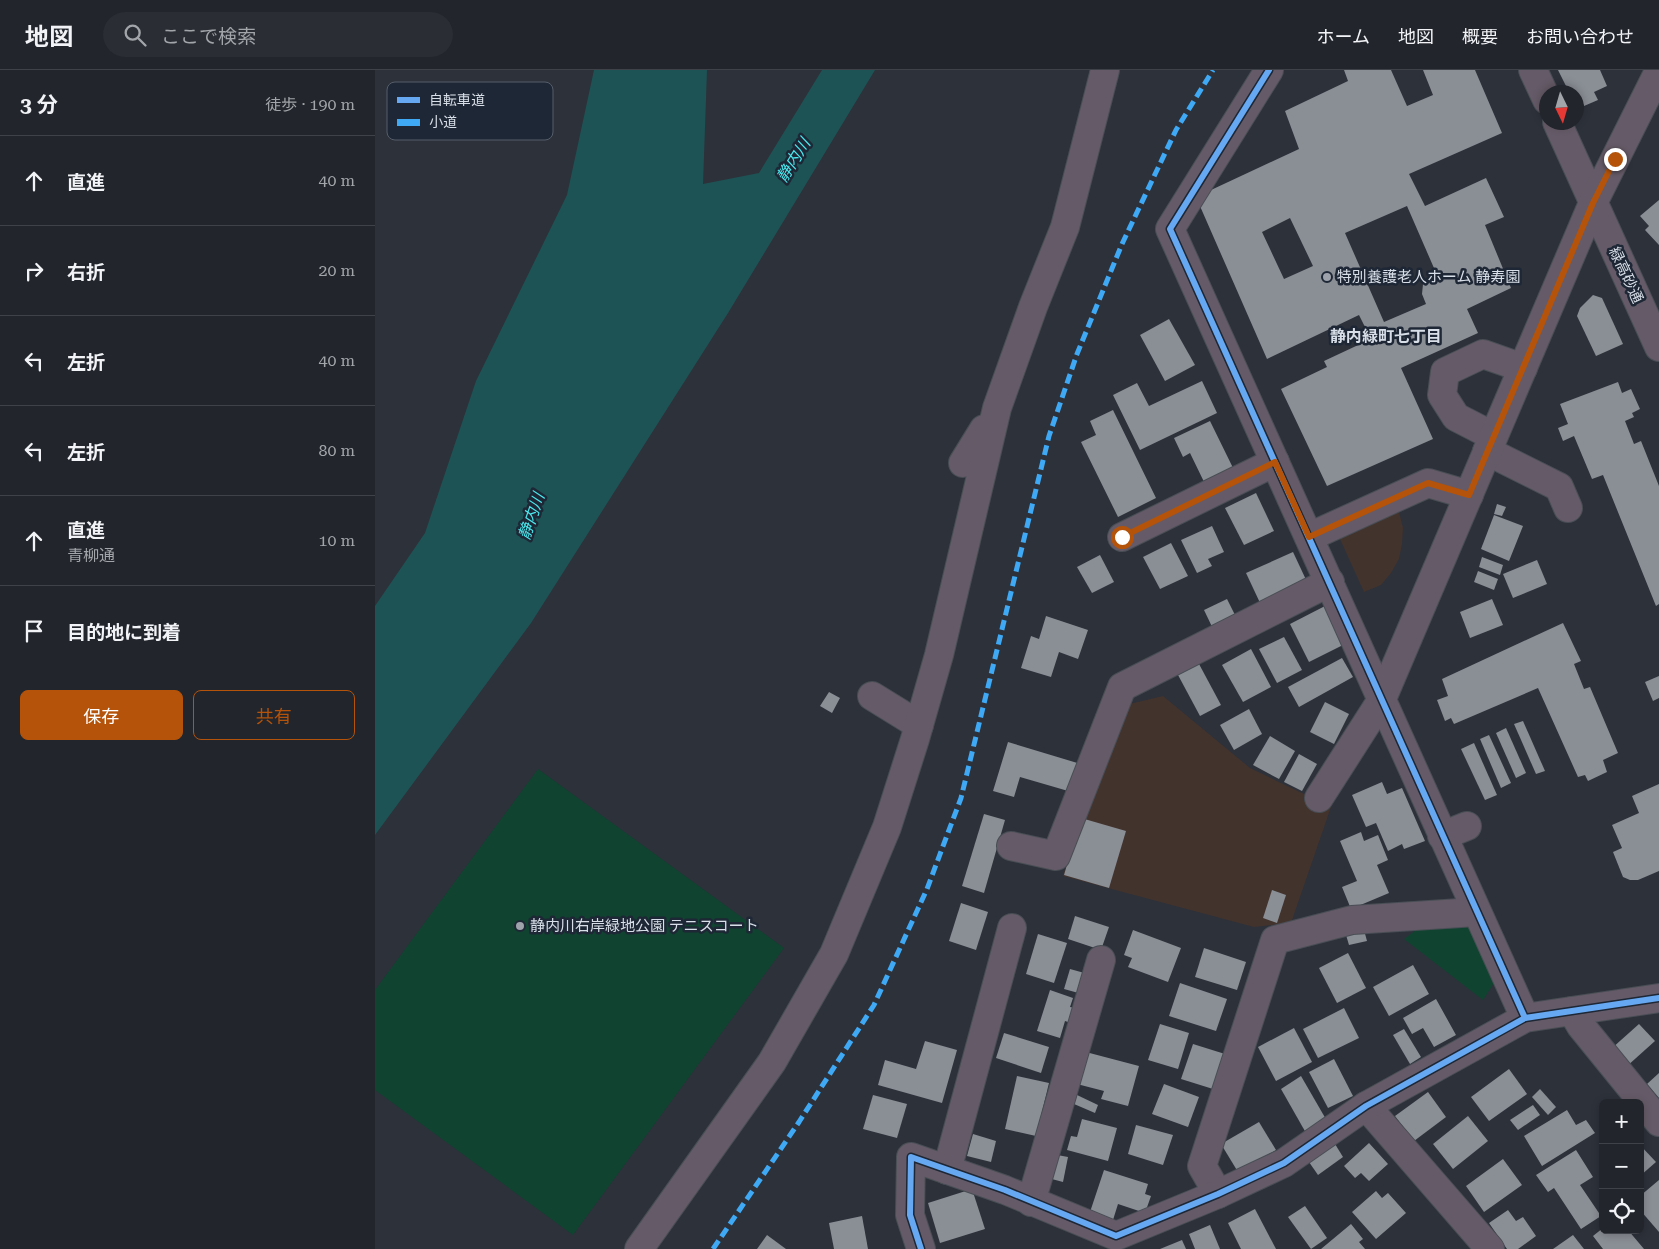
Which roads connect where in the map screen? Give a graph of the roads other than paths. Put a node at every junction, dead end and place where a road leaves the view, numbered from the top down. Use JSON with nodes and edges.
{"nodes":[{"id":1,"x":1105,"y":70,"type":"edge"},
{"id":2,"x":1269,"y":70,"type":"edge"},
{"id":3,"x":1533,"y":70,"type":"edge"},
{"id":4,"x":1659,"y":71,"type":"edge"},
{"id":5,"x":1540,"y":85,"type":"edge"},
{"id":6,"x":1561,"y":130,"type":"edge"},
{"id":7,"x":1593,"y":203,"type":"junction"},
{"id":8,"x":1659,"y":347,"type":"edge"},
{"id":9,"x":1523,"y":368,"type":"junction"},
{"id":10,"x":997,"y":408,"type":"junction"},
{"id":11,"x":1490,"y":443,"type":"junction"},
{"id":12,"x":1275,"y":462,"type":"junction"},
{"id":13,"x":963,"y":463,"type":"dead end"},
{"id":14,"x":1469,"y":495,"type":"junction"},
{"id":15,"x":1568,"y":508,"type":"dead end"},
{"id":16,"x":1122,"y":537,"type":"dead end"},
{"id":17,"x":1309,"y":537,"type":"junction"},
{"id":18,"x":1330,"y":582,"type":"junction"},
{"id":19,"x":872,"y":696,"type":"dead end"},
{"id":20,"x":1381,"y":701,"type":"junction"},
{"id":21,"x":919,"y":725,"type":"junction"},
{"id":22,"x":1319,"y":798,"type":"dead end"},
{"id":23,"x":1011,"y":846,"type":"dead end"},
{"id":24,"x":1476,"y":912,"type":"junction"},
{"id":25,"x":1012,"y":928,"type":"dead end"},
{"id":26,"x":1101,"y":960,"type":"dead end"},
{"id":27,"x":1659,"y":998,"type":"edge"},
{"id":28,"x":1572,"y":1011,"type":"junction"},
{"id":29,"x":1525,"y":1018,"type":"junction"},
{"id":30,"x":1366,"y":1106,"type":"junction"},
{"id":31,"x":1659,"y":1122,"type":"edge"},
{"id":32,"x":947,"y":1170,"type":"junction"},
{"id":33,"x":1217,"y":1194,"type":"junction"},
{"id":34,"x":1031,"y":1202,"type":"junction"},
{"id":35,"x":1118,"y":1243,"type":"edge"},
{"id":36,"x":639,"y":1249,"type":"edge"},
{"id":37,"x":921,"y":1249,"type":"edge"},
{"id":38,"x":1490,"y":1249,"type":"edge"}],
"edges":[{"from":1,"to":10,"type":"street"},
{"from":2,"to":12,"type":"street"},
{"from":3,"to":5,"type":"street"},
{"from":4,"to":7,"type":"street"},
{"from":6,"to":7,"type":"street","name":"緑高砂通"},
{"from":7,"to":8,"type":"street","name":"緑高砂通"},
{"from":7,"to":9,"type":"street"},
{"from":9,"to":11,"type":"street"},
{"from":9,"to":11,"type":"street"},
{"from":10,"to":13,"type":"street"},
{"from":10,"to":21,"type":"street"},
{"from":11,"to":14,"type":"street"},
{"from":11,"to":15,"type":"street"},
{"from":12,"to":16,"type":"street"},
{"from":12,"to":17,"type":"street"},
{"from":14,"to":17,"type":"street"},
{"from":14,"to":20,"type":"street"},
{"from":17,"to":18,"type":"street"},
{"from":18,"to":20,"type":"street"},
{"from":18,"to":23,"type":"street"},
{"from":19,"to":21,"type":"street"},
{"from":20,"to":22,"type":"street"},
{"from":20,"to":24,"type":"street"},
{"from":21,"to":36,"type":"street"},
{"from":24,"to":29,"type":"street"},
{"from":24,"to":33,"type":"street"},
{"from":25,"to":32,"type":"street"},
{"from":26,"to":34,"type":"street"},
{"from":27,"to":28,"type":"street"},
{"from":28,"to":29,"type":"street"},
{"from":28,"to":31,"type":"street"},
{"from":29,"to":30,"type":"street"},
{"from":30,"to":33,"type":"street"},
{"from":30,"to":38,"type":"street"},
{"from":32,"to":34,"type":"street"},
{"from":32,"to":37,"type":"street"},
{"from":33,"to":35,"type":"street"},
{"from":34,"to":35,"type":"street"}]}
